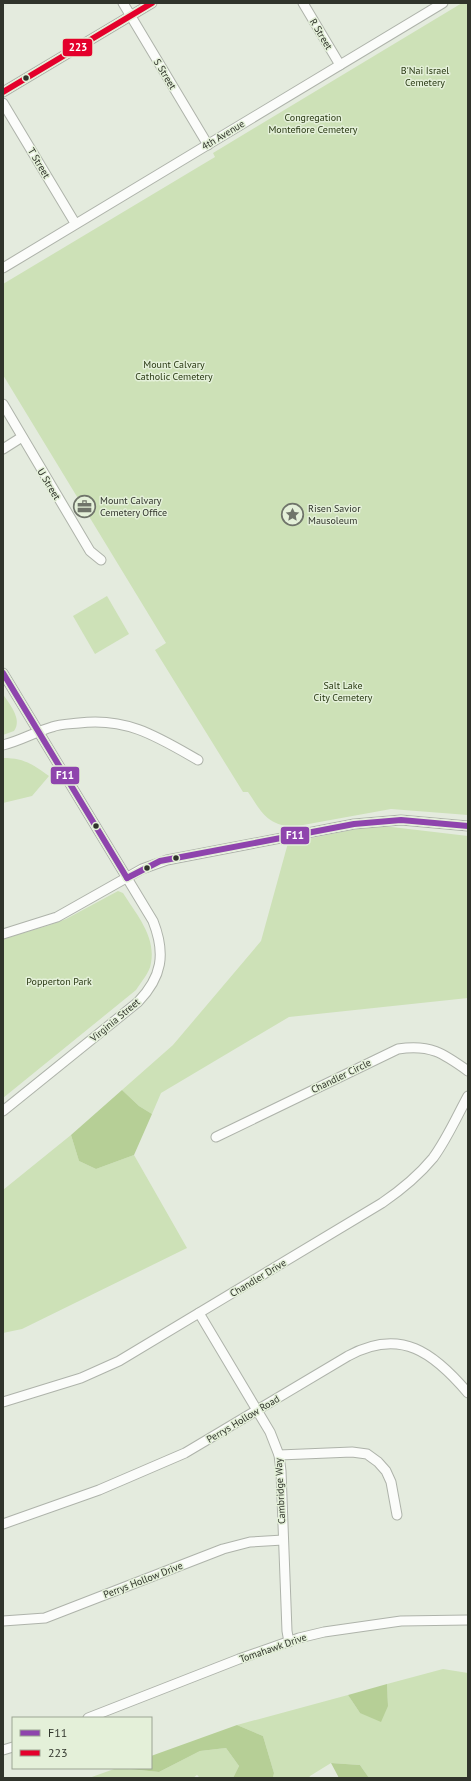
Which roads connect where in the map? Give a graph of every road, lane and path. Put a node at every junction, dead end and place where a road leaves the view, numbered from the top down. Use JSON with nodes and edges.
{"nodes":[{"id":1,"x":123,"y":3,"type":"edge"},
{"id":2,"x":152,"y":3,"type":"edge"},
{"id":3,"x":303,"y":3,"type":"edge"},
{"id":4,"x":443,"y":3,"type":"edge"},
{"id":5,"x":131,"y":16,"type":"junction"},
{"id":6,"x":340,"y":65,"type":"junction"},
{"id":7,"x":3,"y":92,"type":"edge"},
{"id":8,"x":3,"y":103,"type":"edge"},
{"id":9,"x":208,"y":144,"type":"junction"},
{"id":10,"x":75,"y":223,"type":"junction"},
{"id":11,"x":3,"y":268,"type":"edge"},
{"id":12,"x":3,"y":404,"type":"edge"},
{"id":13,"x":22,"y":438,"type":"junction"},
{"id":14,"x":3,"y":449,"type":"edge"},
{"id":15,"x":101,"y":560,"type":"dead end"},
{"id":16,"x":3,"y":673,"type":"edge"},
{"id":17,"x":39,"y":732,"type":"junction"},
{"id":18,"x":3,"y":745,"type":"edge"},
{"id":19,"x":198,"y":760,"type":"dead end"},
{"id":20,"x":468,"y":826,"type":"edge"},
{"id":21,"x":127,"y":878,"type":"junction"},
{"id":22,"x":3,"y":934,"type":"edge"},
{"id":23,"x":468,"y":1071,"type":"edge"},
{"id":24,"x":468,"y":1096,"type":"edge"},
{"id":25,"x":3,"y":1111,"type":"edge"},
{"id":26,"x":216,"y":1137,"type":"dead end"},
{"id":27,"x":199,"y":1313,"type":"junction"},
{"id":28,"x":468,"y":1393,"type":"edge"},
{"id":29,"x":3,"y":1402,"type":"edge"},
{"id":30,"x":258,"y":1410,"type":"junction"},
{"id":31,"x":279,"y":1455,"type":"junction"},
{"id":32,"x":397,"y":1515,"type":"dead end"},
{"id":33,"x":3,"y":1524,"type":"edge"},
{"id":34,"x":283,"y":1540,"type":"junction"},
{"id":35,"x":468,"y":1620,"type":"edge"},
{"id":36,"x":3,"y":1621,"type":"edge"},
{"id":37,"x":289,"y":1642,"type":"junction"},
{"id":38,"x":91,"y":1717,"type":"edge"}],
"edges":[{"from":1,"to":5,"type":"street","name":"S Street"},
{"from":2,"to":5,"type":"street"},
{"from":3,"to":6,"type":"street","name":"R Street"},
{"from":4,"to":6,"type":"street","name":"4th Avenue"},
{"from":5,"to":7,"type":"street"},
{"from":5,"to":9,"type":"street","name":"S Street"},
{"from":6,"to":9,"type":"street","name":"4th Avenue"},
{"from":8,"to":10,"type":"street","name":"T Street"},
{"from":9,"to":10,"type":"street","name":"4th Avenue"},
{"from":10,"to":11,"type":"street","name":"4th Avenue"},
{"from":12,"to":13,"type":"street","name":"U Street"},
{"from":13,"to":14,"type":"street"},
{"from":13,"to":15,"type":"street","name":"U Street"},
{"from":16,"to":17,"type":"street","name":"Virginia Street"},
{"from":17,"to":18,"type":"street"},
{"from":17,"to":19,"type":"street"},
{"from":17,"to":21,"type":"street","name":"Virginia Street"},
{"from":20,"to":21,"type":"street"},
{"from":21,"to":22,"type":"street"},
{"from":21,"to":25,"type":"street","name":"Virginia Street"},
{"from":23,"to":26,"type":"street","name":"Chandler Circle"},
{"from":24,"to":27,"type":"street","name":"Chandler Drive"},
{"from":27,"to":29,"type":"street","name":"Chandler Drive"},
{"from":27,"to":30,"type":"street","name":"Cambridge Way"},
{"from":28,"to":30,"type":"street","name":"Perrys Hollow Road"},
{"from":30,"to":31,"type":"street","name":"Cambridge Way"},
{"from":30,"to":33,"type":"street","name":"Perrys Hollow Road"},
{"from":31,"to":32,"type":"street"},
{"from":31,"to":34,"type":"street","name":"Cambridge Way"},
{"from":34,"to":36,"type":"street","name":"Perrys Hollow Drive"},
{"from":34,"to":37,"type":"street","name":"Cambridge Way"},
{"from":35,"to":37,"type":"street","name":"Tomahawk Drive"},
{"from":37,"to":38,"type":"street","name":"Tomahawk Drive"}]}
